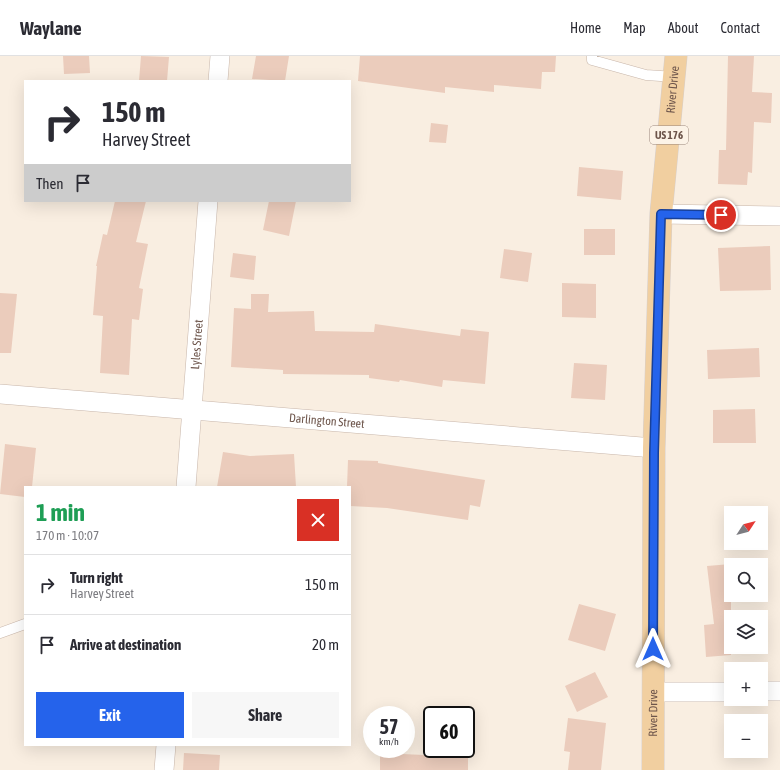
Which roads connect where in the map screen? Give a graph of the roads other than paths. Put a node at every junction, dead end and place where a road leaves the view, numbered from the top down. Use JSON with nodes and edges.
{"nodes":[{"id":1,"x":220,"y":56,"type":"edge"},
{"id":2,"x":592,"y":56,"type":"edge"},
{"id":3,"x":676,"y":67,"type":"edge"},
{"id":4,"x":218,"y":80,"type":"edge"},
{"id":5,"x":208,"y":202,"type":"edge"},
{"id":6,"x":661,"y":214,"type":"junction"},
{"id":7,"x":780,"y":216,"type":"edge"},
{"id":8,"x":0,"y":394,"type":"edge"},
{"id":9,"x":192,"y":410,"type":"junction"},
{"id":10,"x":654,"y":448,"type":"junction"},
{"id":11,"x":186,"y":486,"type":"edge"},
{"id":12,"x":24,"y":624,"type":"edge"},
{"id":13,"x":0,"y":633,"type":"edge"},
{"id":14,"x":780,"y":691,"type":"edge"},
{"id":15,"x":653,"y":692,"type":"junction"},
{"id":16,"x":724,"y":692,"type":"edge"},
{"id":17,"x":768,"y":692,"type":"edge"},
{"id":18,"x":166,"y":746,"type":"edge"},
{"id":19,"x":164,"y":770,"type":"edge"},
{"id":20,"x":653,"y":770,"type":"edge"}],
"edges":[{"from":1,"to":4,"type":"street"},
{"from":2,"to":3,"type":"lane"},
{"from":3,"to":6,"type":"main road","name":"River Drive","number":"US 176"},
{"from":5,"to":9,"type":"street","name":"Lyles Street"},
{"from":6,"to":7,"type":"street"},
{"from":6,"to":10,"type":"main road","name":"River Drive","number":"US 176"},
{"from":8,"to":9,"type":"street","name":"Darlington Street"},
{"from":9,"to":10,"type":"street","name":"Darlington Street"},
{"from":9,"to":11,"type":"street","name":"Lyles Street"},
{"from":10,"to":15,"type":"main road","name":"River Drive","number":"US 176"},
{"from":12,"to":13,"type":"lane"},
{"from":14,"to":17,"type":"street"},
{"from":15,"to":16,"type":"street"},
{"from":15,"to":20,"type":"main road","name":"River Drive","number":"US 176"},
{"from":18,"to":19,"type":"street"}]}
